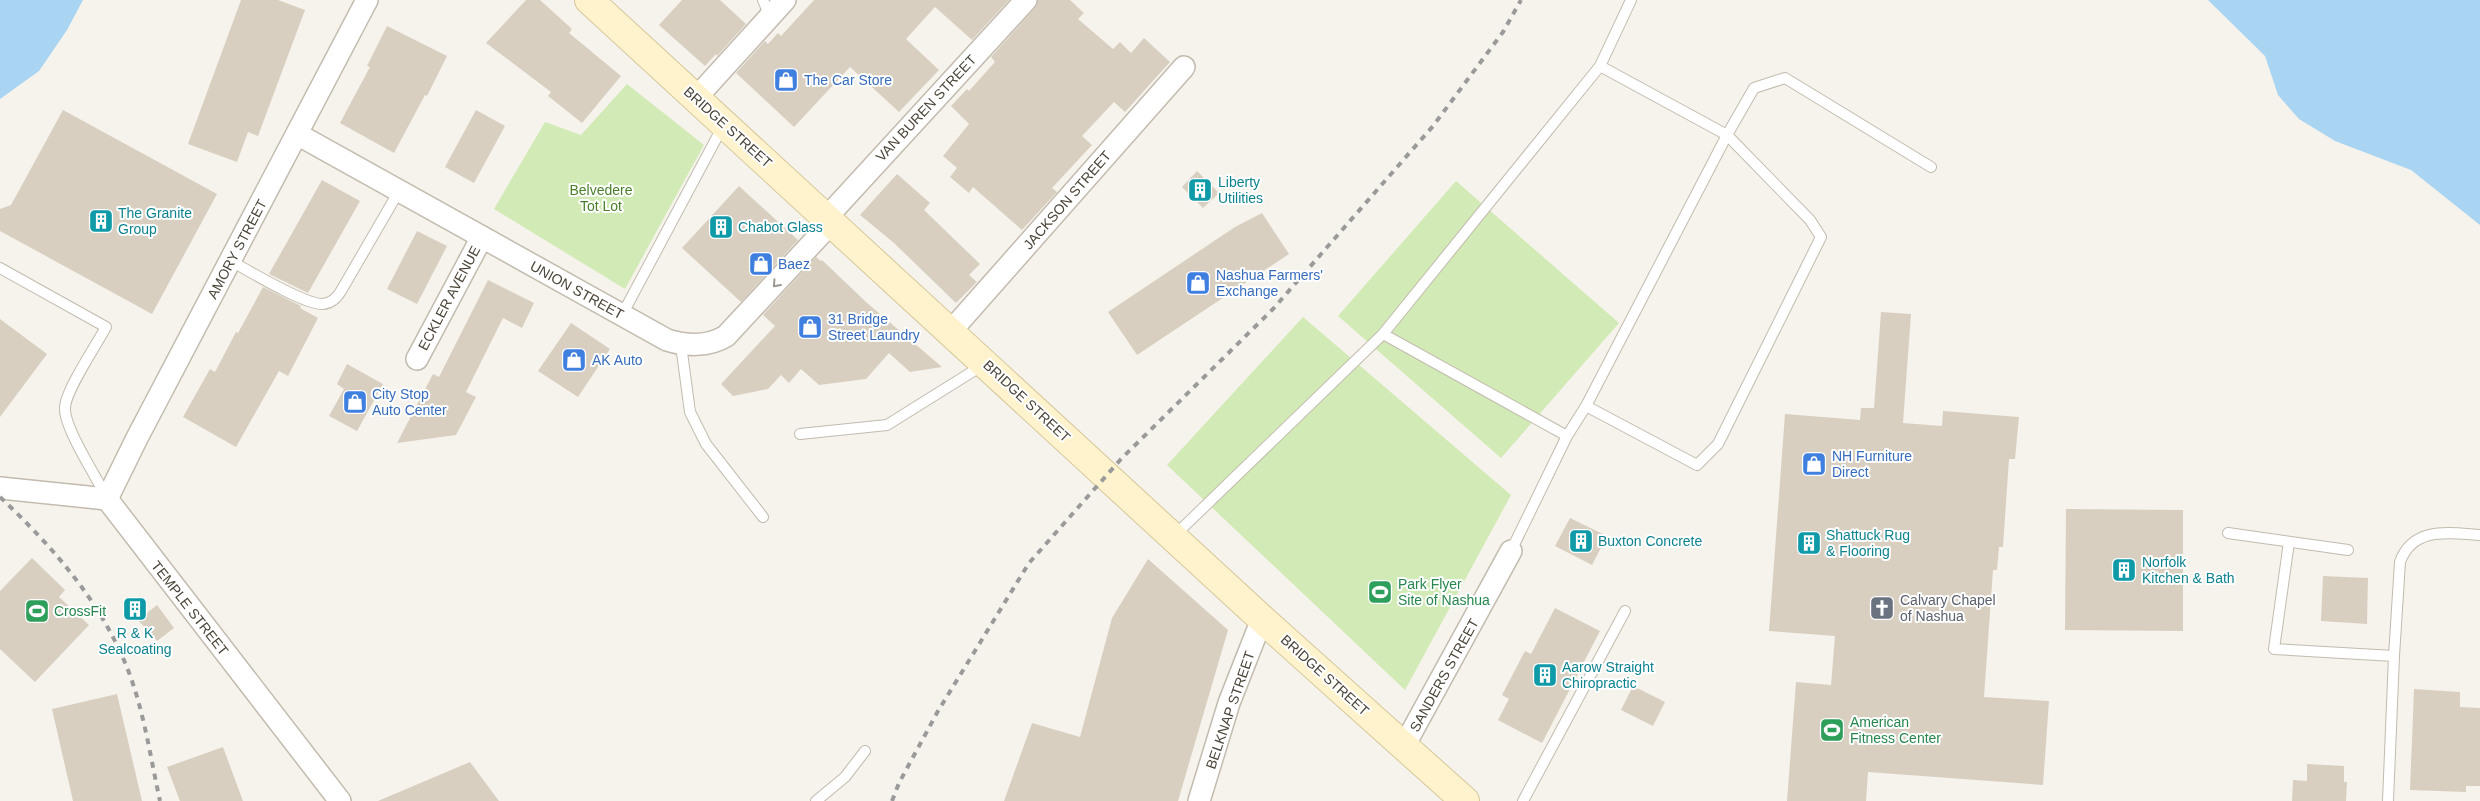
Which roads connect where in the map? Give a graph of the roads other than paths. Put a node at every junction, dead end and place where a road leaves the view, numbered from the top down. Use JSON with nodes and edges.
{"nodes":[{"id":1,"x":589,"y":0,"type":"edge"},
{"id":2,"x":785,"y":0,"type":"edge"},
{"id":3,"x":1026,"y":0,"type":"edge"},
{"id":4,"x":1631,"y":0,"type":"edge"},
{"id":5,"x":363,"y":3,"type":"edge"},
{"id":6,"x":766,"y":8,"type":"edge"},
{"id":7,"x":1600,"y":66,"type":"junction"},
{"id":8,"x":1184,"y":67,"type":"dead end"},
{"id":9,"x":696,"y":98,"type":"junction"},
{"id":10,"x":724,"y":124,"type":"junction"},
{"id":11,"x":297,"y":134,"type":"junction"},
{"id":12,"x":1727,"y":135,"type":"junction"},
{"id":13,"x":1931,"y":167,"type":"dead end"},
{"id":14,"x":399,"y":190,"type":"junction"},
{"id":15,"x":830,"y":219,"type":"junction"},
{"id":16,"x":482,"y":237,"type":"junction"},
{"id":17,"x":231,"y":261,"type":"junction"},
{"id":18,"x":0,"y":268,"type":"edge"},
{"id":19,"x":622,"y":315,"type":"junction"},
{"id":20,"x":951,"y":331,"type":"junction"},
{"id":21,"x":1383,"y":334,"type":"junction"},
{"id":22,"x":680,"y":345,"type":"junction"},
{"id":23,"x":416,"y":359,"type":"dead end"},
{"id":24,"x":986,"y":363,"type":"junction"},
{"id":25,"x":1586,"y":406,"type":"junction"},
{"id":26,"x":800,"y":434,"type":"dead end"},
{"id":27,"x":1567,"y":436,"type":"junction"},
{"id":28,"x":0,"y":488,"type":"edge"},
{"id":29,"x":107,"y":499,"type":"junction"},
{"id":30,"x":763,"y":518,"type":"dead end"},
{"id":31,"x":2228,"y":533,"type":"dead end"},
{"id":32,"x":2480,"y":535,"type":"edge"},
{"id":33,"x":1173,"y":537,"type":"junction"},
{"id":34,"x":2289,"y":542,"type":"junction"},
{"id":35,"x":2348,"y":550,"type":"dead end"},
{"id":36,"x":1512,"y":551,"type":"joint"},
{"id":37,"x":1625,"y":611,"type":"dead end"},
{"id":38,"x":1262,"y":619,"type":"junction"},
{"id":39,"x":2394,"y":656,"type":"junction"},
{"id":40,"x":1404,"y":746,"type":"junction"},
{"id":41,"x":865,"y":751,"type":"dead end"},
{"id":42,"x":340,"y":801,"type":"edge"},
{"id":43,"x":816,"y":801,"type":"edge"},
{"id":44,"x":1199,"y":801,"type":"edge"},
{"id":45,"x":1465,"y":801,"type":"edge"},
{"id":46,"x":1523,"y":801,"type":"edge"},
{"id":47,"x":2388,"y":801,"type":"edge"}],
"edges":[{"from":1,"to":9,"type":"street","name":"BRIDGE STREET"},
{"from":2,"to":6,"type":"street"},
{"from":3,"to":15,"type":"street","name":"VAN BUREN STREET"},
{"from":4,"to":7,"type":"lane"},
{"from":5,"to":11,"type":"street","name":"AMORY STREET"},
{"from":6,"to":9,"type":"street"},
{"from":7,"to":12,"type":"lane"},
{"from":7,"to":21,"type":"lane"},
{"from":8,"to":20,"type":"street","name":"JACKSON STREET"},
{"from":9,"to":10,"type":"street","name":"BRIDGE STREET"},
{"from":10,"to":15,"type":"street","name":"BRIDGE STREET"},
{"from":10,"to":19,"type":"lane"},
{"from":11,"to":14,"type":"street","name":"UNION STREET"},
{"from":11,"to":17,"type":"street","name":"AMORY STREET"},
{"from":12,"to":13,"type":"lane"},
{"from":12,"to":25,"type":"lane"},
{"from":12,"to":25,"type":"lane"},
{"from":14,"to":16,"type":"street","name":"UNION STREET"},
{"from":14,"to":17,"type":"lane"},
{"from":15,"to":20,"type":"street","name":"BRIDGE STREET"},
{"from":15,"to":22,"type":"street","name":"UNION STREET","one_way":true},
{"from":16,"to":19,"type":"street","name":"UNION STREET"},
{"from":16,"to":23,"type":"street","name":"ECKLER AVENUE"},
{"from":17,"to":29,"type":"street","name":"AMORY STREET"},
{"from":18,"to":29,"type":"lane"},
{"from":19,"to":22,"type":"street","name":"UNION STREET"},
{"from":20,"to":24,"type":"street","name":"BRIDGE STREET"},
{"from":21,"to":27,"type":"lane"},
{"from":21,"to":33,"type":"lane"},
{"from":22,"to":30,"type":"lane"},
{"from":24,"to":26,"type":"lane"},
{"from":24,"to":33,"type":"street","name":"BRIDGE STREET"},
{"from":25,"to":27,"type":"lane"},
{"from":27,"to":36,"type":"lane"},
{"from":28,"to":29,"type":"street"},
{"from":29,"to":42,"type":"street","name":"TEMPLE STREET"},
{"from":31,"to":34,"type":"lane"},
{"from":32,"to":39,"type":"lane"},
{"from":33,"to":38,"type":"street","name":"BRIDGE STREET"},
{"from":34,"to":35,"type":"lane"},
{"from":34,"to":39,"type":"lane"},
{"from":36,"to":40,"type":"street","name":"SANDERS STREET"},
{"from":37,"to":46,"type":"lane"},
{"from":38,"to":40,"type":"street","name":"BRIDGE STREET"},
{"from":38,"to":44,"type":"street","name":"BELKNAP STREET"},
{"from":39,"to":47,"type":"lane"},
{"from":40,"to":45,"type":"street","name":"BRIDGE STREET"},
{"from":41,"to":43,"type":"lane"}]}
